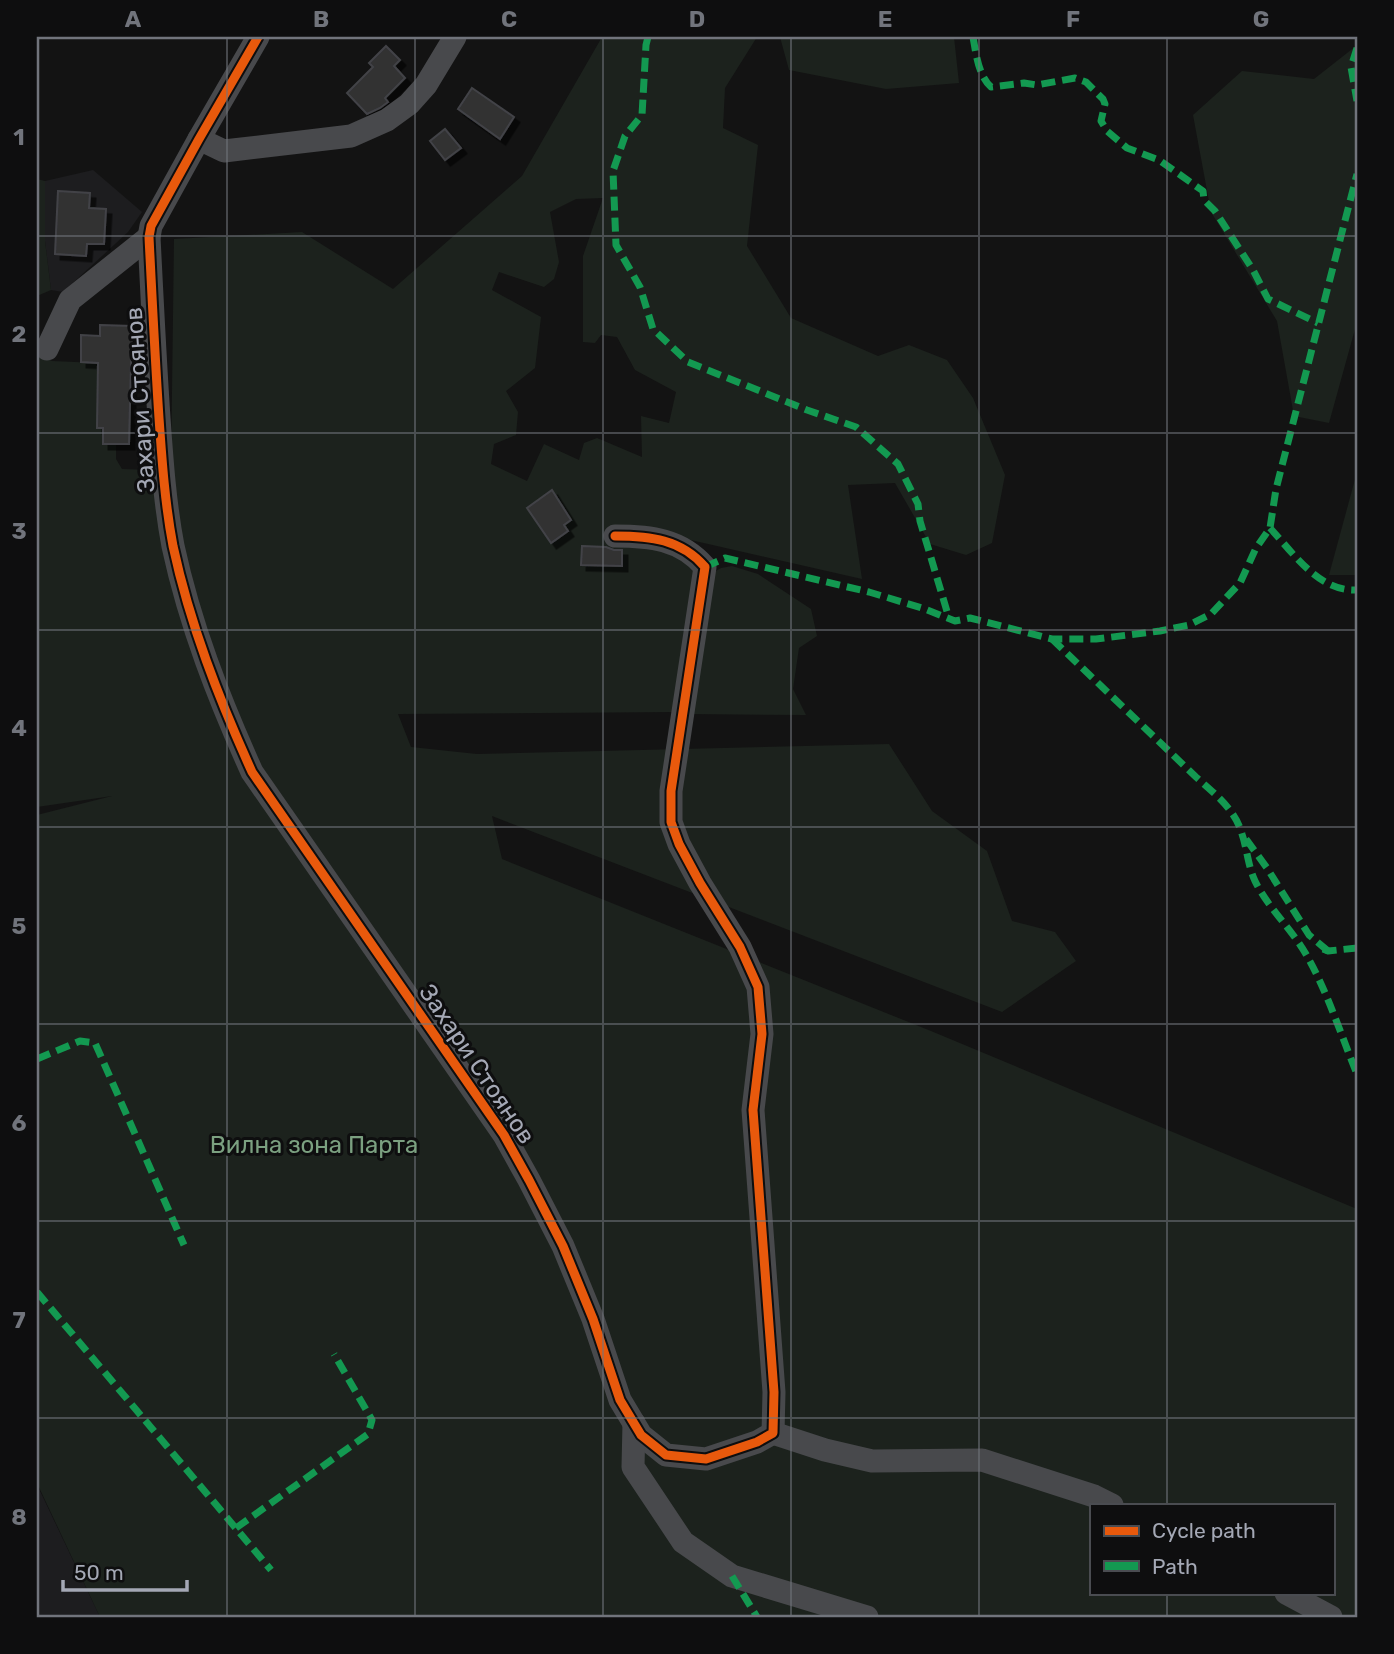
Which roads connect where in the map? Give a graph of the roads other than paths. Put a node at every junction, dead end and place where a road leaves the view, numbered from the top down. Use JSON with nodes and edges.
{"nodes":[{"id":1,"x":258,"y":37,"type":"edge"},
{"id":2,"x":455,"y":37,"type":"edge"},
{"id":3,"x":199,"y":139,"type":"junction"},
{"id":4,"x":149,"y":237,"type":"junction"},
{"id":5,"x":47,"y":349,"type":"dead end"},
{"id":6,"x":615,"y":536,"type":"dead end"},
{"id":7,"x":634,"y":1423,"type":"junction"},
{"id":8,"x":773,"y":1433,"type":"junction"},
{"id":9,"x":1110,"y":1504,"type":"edge"},
{"id":10,"x":1288,"y":1594,"type":"edge"},
{"id":11,"x":867,"y":1617,"type":"edge"},
{"id":12,"x":1331,"y":1617,"type":"edge"}],
"edges":[{"from":1,"to":3,"type":"street","name":"Захари Стоянов"},
{"from":2,"to":3,"type":"street"},
{"from":3,"to":4,"type":"street","name":"Захари Стоянов"},
{"from":4,"to":5,"type":"street"},
{"from":4,"to":7,"type":"street","name":"Захари Стоянов"},
{"from":6,"to":8,"type":"street"},
{"from":7,"to":8,"type":"street","name":"Захари Стоянов"},
{"from":7,"to":11,"type":"street"},
{"from":8,"to":9,"type":"street"},
{"from":10,"to":12,"type":"street"}]}
